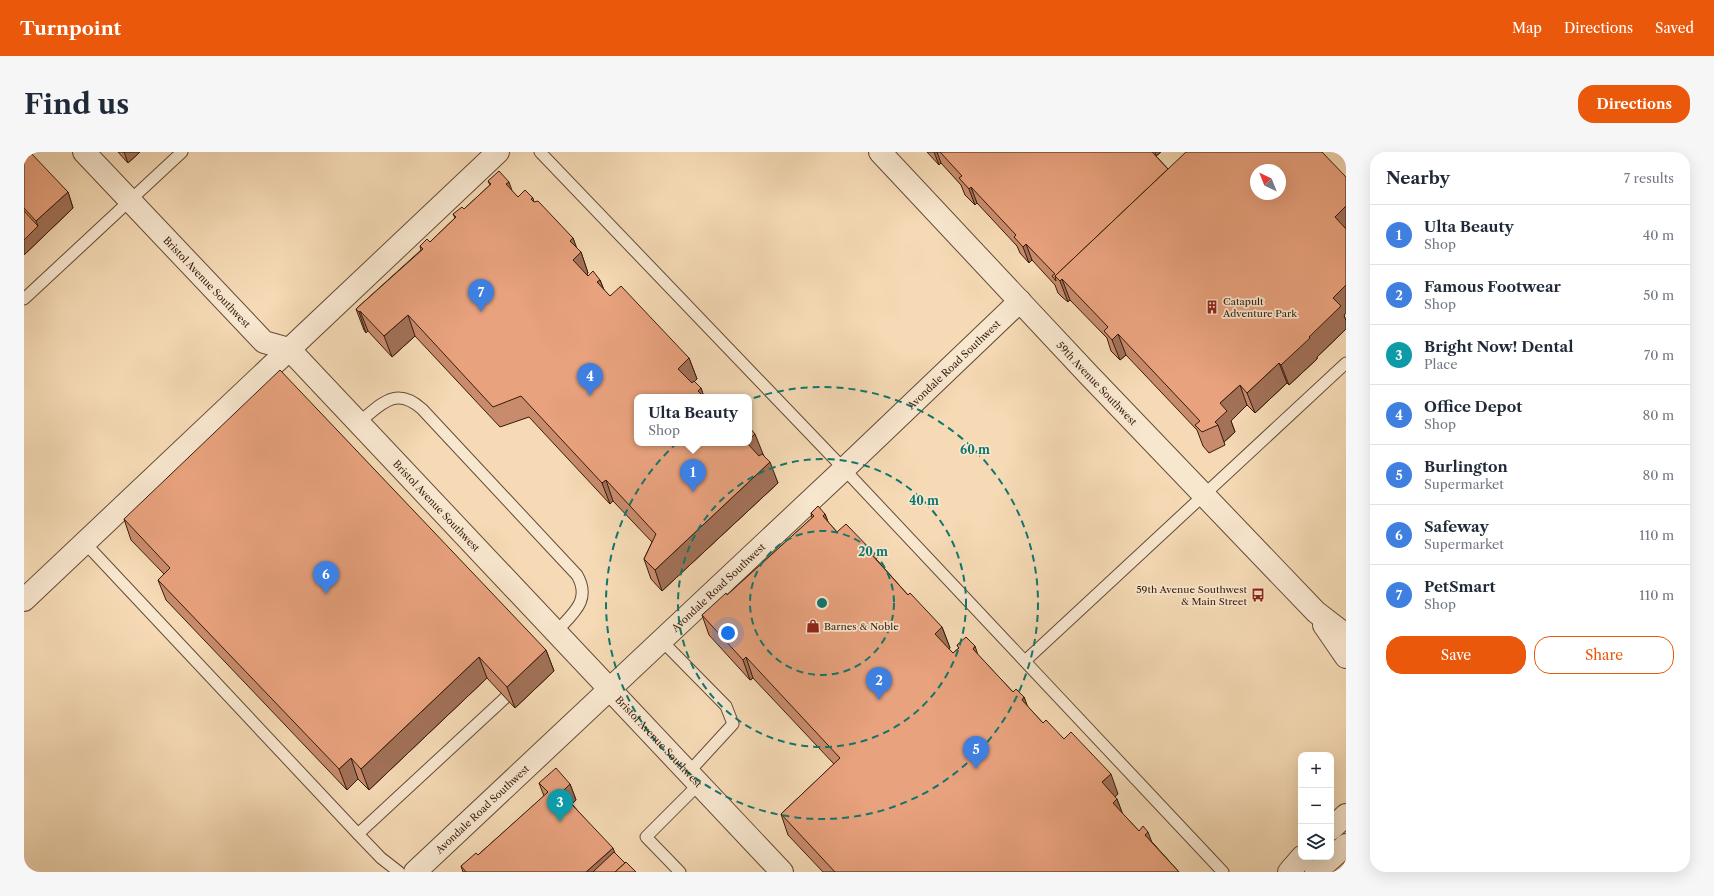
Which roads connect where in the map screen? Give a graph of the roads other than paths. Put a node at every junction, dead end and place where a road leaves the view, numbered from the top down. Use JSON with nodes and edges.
{"nodes":[{"id":1,"x":84,"y":152,"type":"edge"},
{"id":2,"x":182,"y":152,"type":"edge"},
{"id":3,"x":498,"y":152,"type":"edge"},
{"id":4,"x":540,"y":152,"type":"edge"},
{"id":5,"x":880,"y":152,"type":"edge"},
{"id":6,"x":129,"y":201,"type":"junction"},
{"id":7,"x":24,"y":299,"type":"edge"},
{"id":8,"x":1020,"y":301,"type":"junction"},
{"id":9,"x":289,"y":349,"type":"junction"},
{"id":10,"x":1346,"y":363,"type":"edge"},
{"id":11,"x":358,"y":423,"type":"junction"},
{"id":12,"x":844,"y":470,"type":"junction"},
{"id":13,"x":1204,"y":495,"type":"junction"},
{"id":14,"x":84,"y":542,"type":"junction"},
{"id":15,"x":24,"y":600,"type":"edge"},
{"id":16,"x":1316,"y":612,"type":"junction"},
{"id":17,"x":555,"y":633,"type":"junction"},
{"id":18,"x":1346,"y":635,"type":"edge"},
{"id":19,"x":662,"y":641,"type":"junction"},
{"id":20,"x":1346,"y":658,"type":"edge"},
{"id":21,"x":1025,"y":661,"type":"junction"},
{"id":22,"x":609,"y":690,"type":"junction"},
{"id":23,"x":505,"y":698,"type":"edge"},
{"id":24,"x":693,"y":779,"type":"junction"},
{"id":25,"x":1346,"y":815,"type":"edge"},
{"id":26,"x":1334,"y":826,"type":"edge"},
{"id":27,"x":358,"y":834,"type":"junction"},
{"id":28,"x":1346,"y":845,"type":"edge"},
{"id":29,"x":1299,"y":860,"type":"edge"},
{"id":30,"x":399,"y":872,"type":"edge"},
{"id":31,"x":415,"y":872,"type":"edge"},
{"id":32,"x":680,"y":872,"type":"edge"},
{"id":33,"x":782,"y":872,"type":"edge"},
{"id":34,"x":1223,"y":872,"type":"edge"},
{"id":35,"x":1289,"y":872,"type":"edge"},
{"id":36,"x":1316,"y":872,"type":"edge"}],
"edges":[{"from":1,"to":6,"type":"street","name":"Bristol Avenue Southwest"},
{"from":2,"to":6,"type":"lane"},
{"from":3,"to":9,"type":"street"},
{"from":4,"to":12,"type":"lane"},
{"from":5,"to":8,"type":"street","name":"59th Avenue Southwest"},
{"from":6,"to":7,"type":"lane"},
{"from":6,"to":9,"type":"street","name":"Bristol Avenue Southwest"},
{"from":8,"to":12,"type":"street","name":"Avondale Road Southwest"},
{"from":8,"to":13,"type":"street","name":"59th Avenue Southwest"},
{"from":9,"to":11,"type":"street","name":"Bristol Avenue Southwest"},
{"from":9,"to":14,"type":"street"},
{"from":10,"to":13,"type":"lane"},
{"from":11,"to":17,"type":"street","name":"Bristol Avenue Southwest"},
{"from":11,"to":17,"type":"lane"},
{"from":12,"to":19,"type":"street","name":"Avondale Road Southwest"},
{"from":12,"to":21,"type":"lane"},
{"from":13,"to":16,"type":"street","name":"59th Avenue Southwest"},
{"from":13,"to":21,"type":"lane"},
{"from":14,"to":15,"type":"street"},
{"from":14,"to":27,"type":"lane"},
{"from":16,"to":18,"type":"street","name":"59th Avenue Southwest"},
{"from":16,"to":20,"type":"street","name":"59th Avenue Southwest"},
{"from":17,"to":22,"type":"street","name":"Bristol Avenue Southwest"},
{"from":19,"to":22,"type":"street","name":"Avondale Road Southwest"},
{"from":19,"to":24,"type":"lane"},
{"from":21,"to":34,"type":"lane"},
{"from":22,"to":24,"type":"street","name":"Bristol Avenue Southwest"},
{"from":22,"to":31,"type":"street","name":"Avondale Road Southwest"},
{"from":23,"to":27,"type":"lane"},
{"from":24,"to":32,"type":"lane"},
{"from":24,"to":33,"type":"street","name":"Bristol Avenue Southwest"},
{"from":25,"to":26,"type":"street"},
{"from":27,"to":30,"type":"lane"},
{"from":28,"to":36,"type":"street"},
{"from":29,"to":35,"type":"street"}]}
